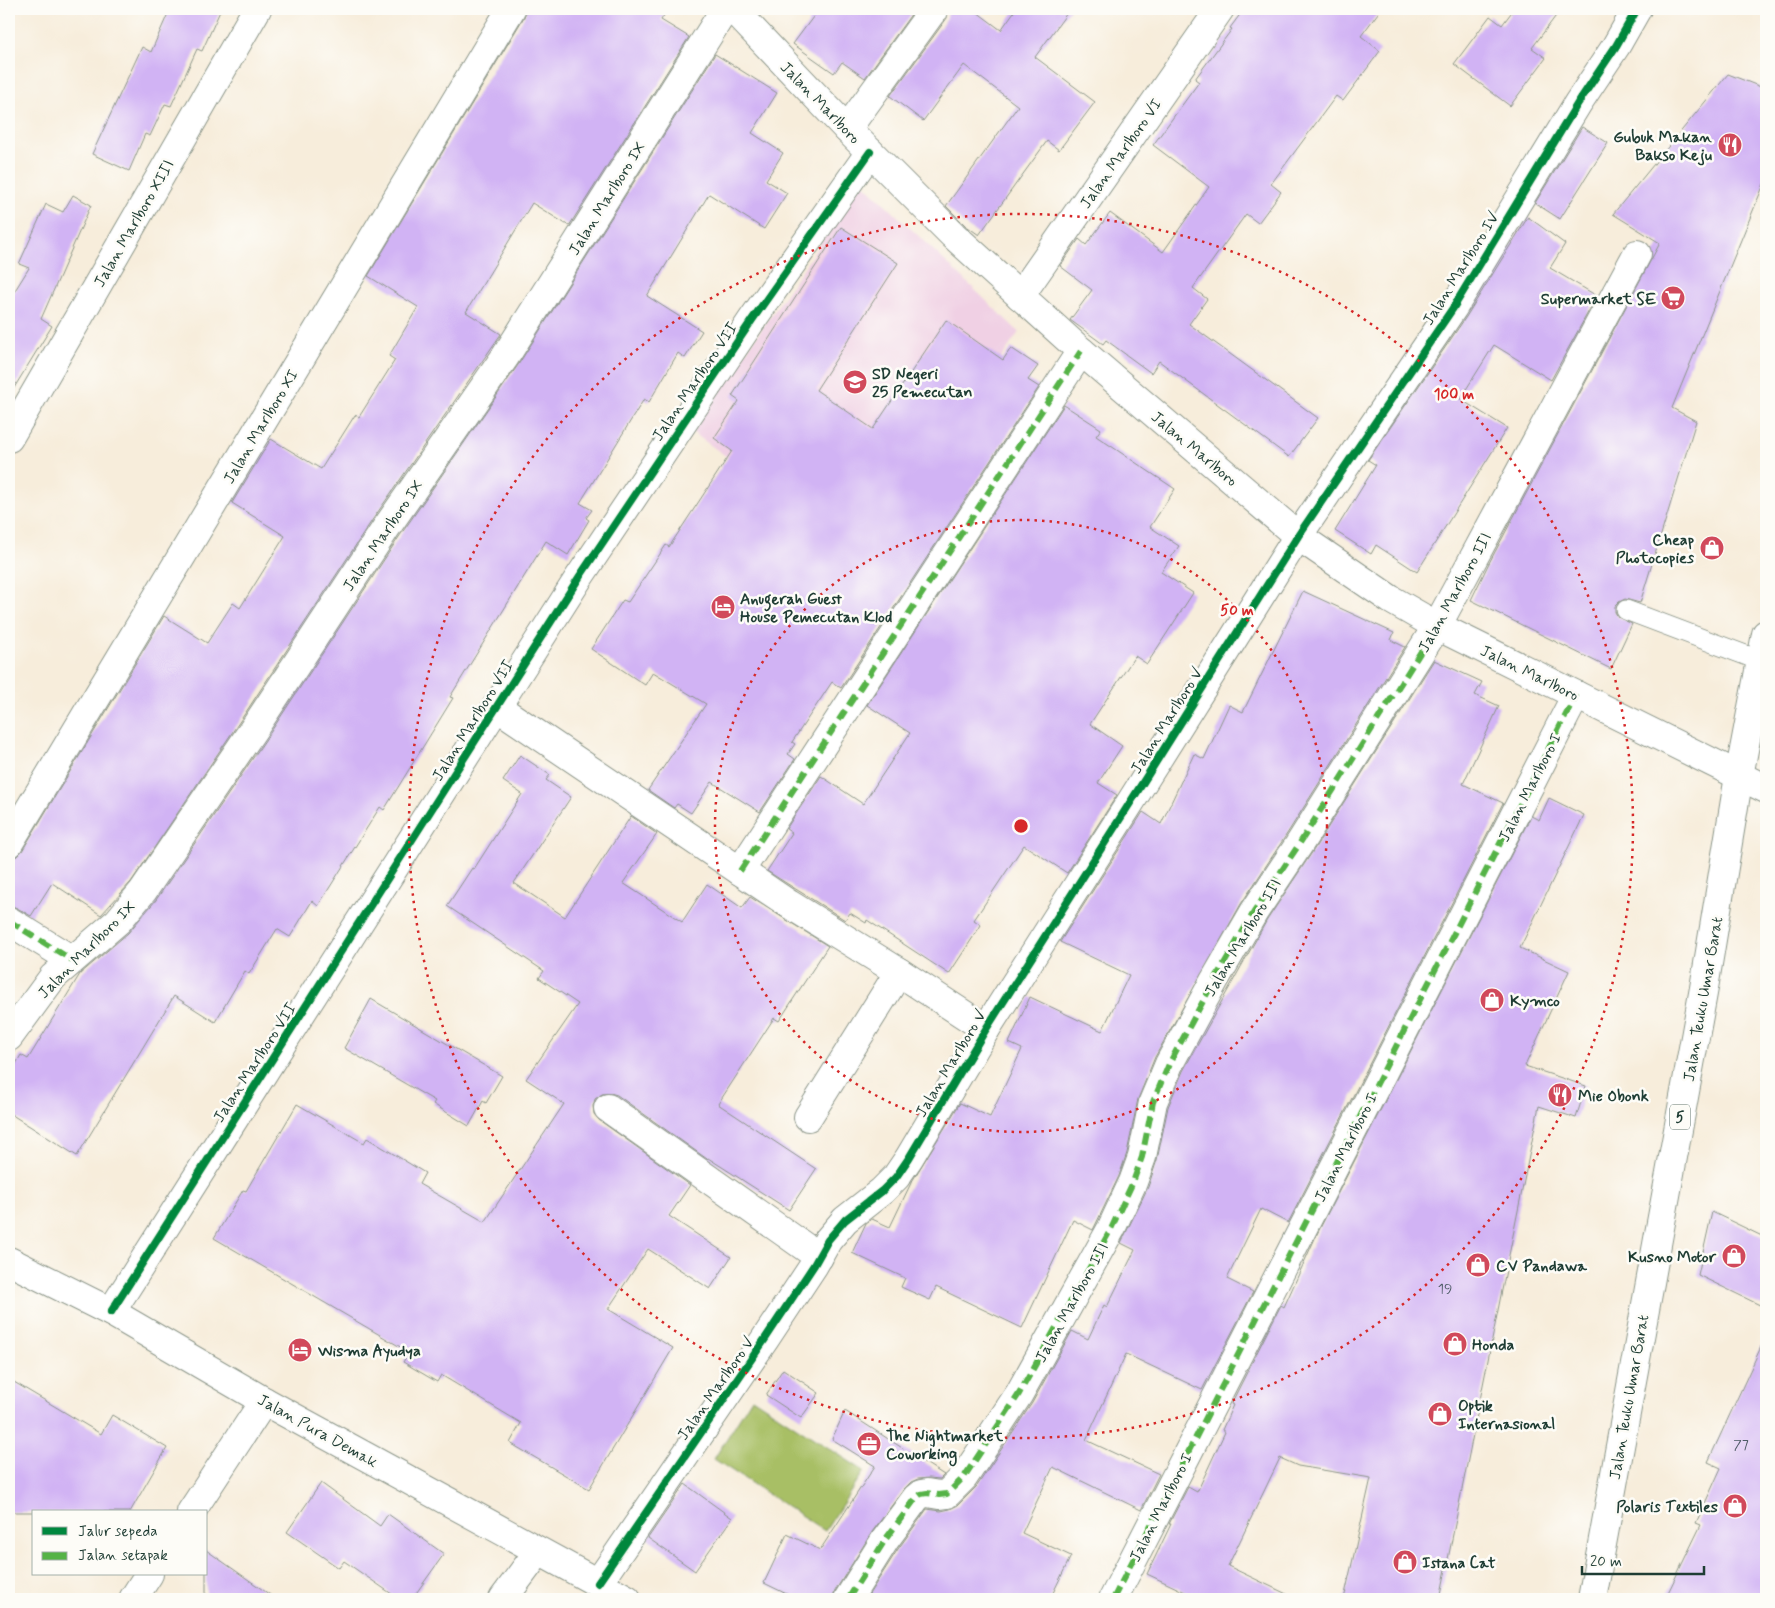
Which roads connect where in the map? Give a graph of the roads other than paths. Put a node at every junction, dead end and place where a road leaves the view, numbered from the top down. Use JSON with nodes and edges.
{"nodes":[{"id":1,"x":257,"y":9,"type":"edge"},
{"id":2,"x":511,"y":9,"type":"edge"},
{"id":3,"x":725,"y":9,"type":"edge"},
{"id":4,"x":733,"y":9,"type":"edge"},
{"id":5,"x":934,"y":9,"type":"edge"},
{"id":6,"x":1220,"y":9,"type":"edge"},
{"id":7,"x":1636,"y":9,"type":"edge"},
{"id":8,"x":847,"y":129,"type":"junction"},
{"id":9,"x":870,"y":152,"type":"junction"},
{"id":10,"x":1637,"y":254,"type":"dead end"},
{"id":11,"x":1020,"y":296,"type":"junction"},
{"id":12,"x":1081,"y":351,"type":"junction"},
{"id":13,"x":9,"y":438,"type":"edge"},
{"id":14,"x":1298,"y":536,"type":"junction"},
{"id":15,"x":1626,"y":610,"type":"dead end"},
{"id":16,"x":1437,"y":626,"type":"junction"},
{"id":17,"x":1766,"y":634,"type":"edge"},
{"id":18,"x":1761,"y":661,"type":"junction"},
{"id":19,"x":1576,"y":695,"type":"junction"},
{"id":20,"x":497,"y":706,"type":"junction"},
{"id":21,"x":1739,"y":776,"type":"junction"},
{"id":22,"x":1766,"y":789,"type":"edge"},
{"id":23,"x":9,"y":844,"type":"edge"},
{"id":24,"x":740,"y":870,"type":"junction"},
{"id":25,"x":9,"y":921,"type":"edge"},
{"id":26,"x":72,"y":960,"type":"junction"},
{"id":27,"x":899,"y":972,"type":"junction"},
{"id":28,"x":986,"y":1029,"type":"junction"},
{"id":29,"x":9,"y":1037,"type":"edge"},
{"id":30,"x":608,"y":1108,"type":"dead end"},
{"id":31,"x":808,"y":1117,"type":"dead end"},
{"id":32,"x":819,"y":1257,"type":"junction"},
{"id":33,"x":10,"y":1265,"type":"edge"},
{"id":34,"x":111,"y":1312,"type":"junction"},
{"id":35,"x":264,"y":1401,"type":"junction"},
{"id":36,"x":192,"y":1510,"type":"edge"},
{"id":37,"x":538,"y":1552,"type":"junction"},
{"id":38,"x":148,"y":1576,"type":"edge"},
{"id":39,"x":598,"y":1583,"type":"junction"},
{"id":40,"x":132,"y":1599,"type":"edge"},
{"id":41,"x":503,"y":1599,"type":"edge"},
{"id":42,"x":627,"y":1599,"type":"edge"},
{"id":43,"x":848,"y":1599,"type":"edge"},
{"id":44,"x":1113,"y":1599,"type":"edge"},
{"id":45,"x":1592,"y":1599,"type":"edge"}],
"edges":[{"from":1,"to":13,"type":"main road","name":"Jalan Marlboro XIII"},
{"from":2,"to":23,"type":"main road","name":"Jalan Marlboro XI"},
{"from":3,"to":26,"type":"main road","name":"Jalan Marlboro IX"},
{"from":4,"to":8,"type":"main road","name":"Jalan Marlboro"},
{"from":5,"to":8,"type":"main road"},
{"from":6,"to":11,"type":"main road","name":"Jalan Marlboro VI"},
{"from":7,"to":14,"type":"main road","name":"Jalan Marlboro IV"},
{"from":8,"to":9,"type":"main road","name":"Jalan Marlboro"},
{"from":9,"to":11,"type":"main road","name":"Jalan Marlboro"},
{"from":9,"to":20,"type":"main road","name":"Jalan Marlboro VII"},
{"from":10,"to":16,"type":"main road","name":"Jalan Marlboro III"},
{"from":11,"to":12,"type":"main road","name":"Jalan Marlboro"},
{"from":12,"to":14,"type":"main road","name":"Jalan Marlboro"},
{"from":12,"to":24,"type":"main road"},
{"from":14,"to":16,"type":"main road","name":"Jalan Marlboro"},
{"from":14,"to":28,"type":"main road","name":"Jalan Marlboro V"},
{"from":15,"to":18,"type":"lane"},
{"from":16,"to":19,"type":"main road","name":"Jalan Marlboro"},
{"from":16,"to":43,"type":"main road","name":"Jalan Marlboro III"},
{"from":17,"to":18,"type":"main road","name":"Jalan Teuku Umar Barat","number":"5"},
{"from":18,"to":21,"type":"main road","name":"Jalan Teuku Umar Barat","number":"5"},
{"from":19,"to":21,"type":"main road","name":"Jalan Marlboro"},
{"from":19,"to":44,"type":"main road","name":"Jalan Marlboro I"},
{"from":20,"to":24,"type":"main road"},
{"from":20,"to":34,"type":"main road","name":"Jalan Marlboro VII"},
{"from":21,"to":22,"type":"main road","name":"Jalan Marlboro"},
{"from":21,"to":45,"type":"main road","name":"Jalan Teuku Umar Barat","number":"5"},
{"from":24,"to":27,"type":"main road"},
{"from":25,"to":26,"type":"main road"},
{"from":26,"to":29,"type":"main road","name":"Jalan Marlboro IX"},
{"from":27,"to":28,"type":"main road"},
{"from":27,"to":31,"type":"main road"},
{"from":28,"to":32,"type":"main road","name":"Jalan Marlboro V"},
{"from":30,"to":32,"type":"main road"},
{"from":32,"to":39,"type":"main road","name":"Jalan Marlboro V"},
{"from":33,"to":34,"type":"main road","name":"Jalan Pura Demak"},
{"from":34,"to":35,"type":"main road","name":"Jalan Pura Demak"},
{"from":35,"to":36,"type":"main road"},
{"from":35,"to":37,"type":"main road","name":"Jalan Pura Demak"},
{"from":37,"to":39,"type":"main road","name":"Jalan Pura Demak"},
{"from":37,"to":41,"type":"main road"},
{"from":38,"to":40,"type":"main road"},
{"from":39,"to":42,"type":"main road","name":"Jalan Pura Demak"}]}
